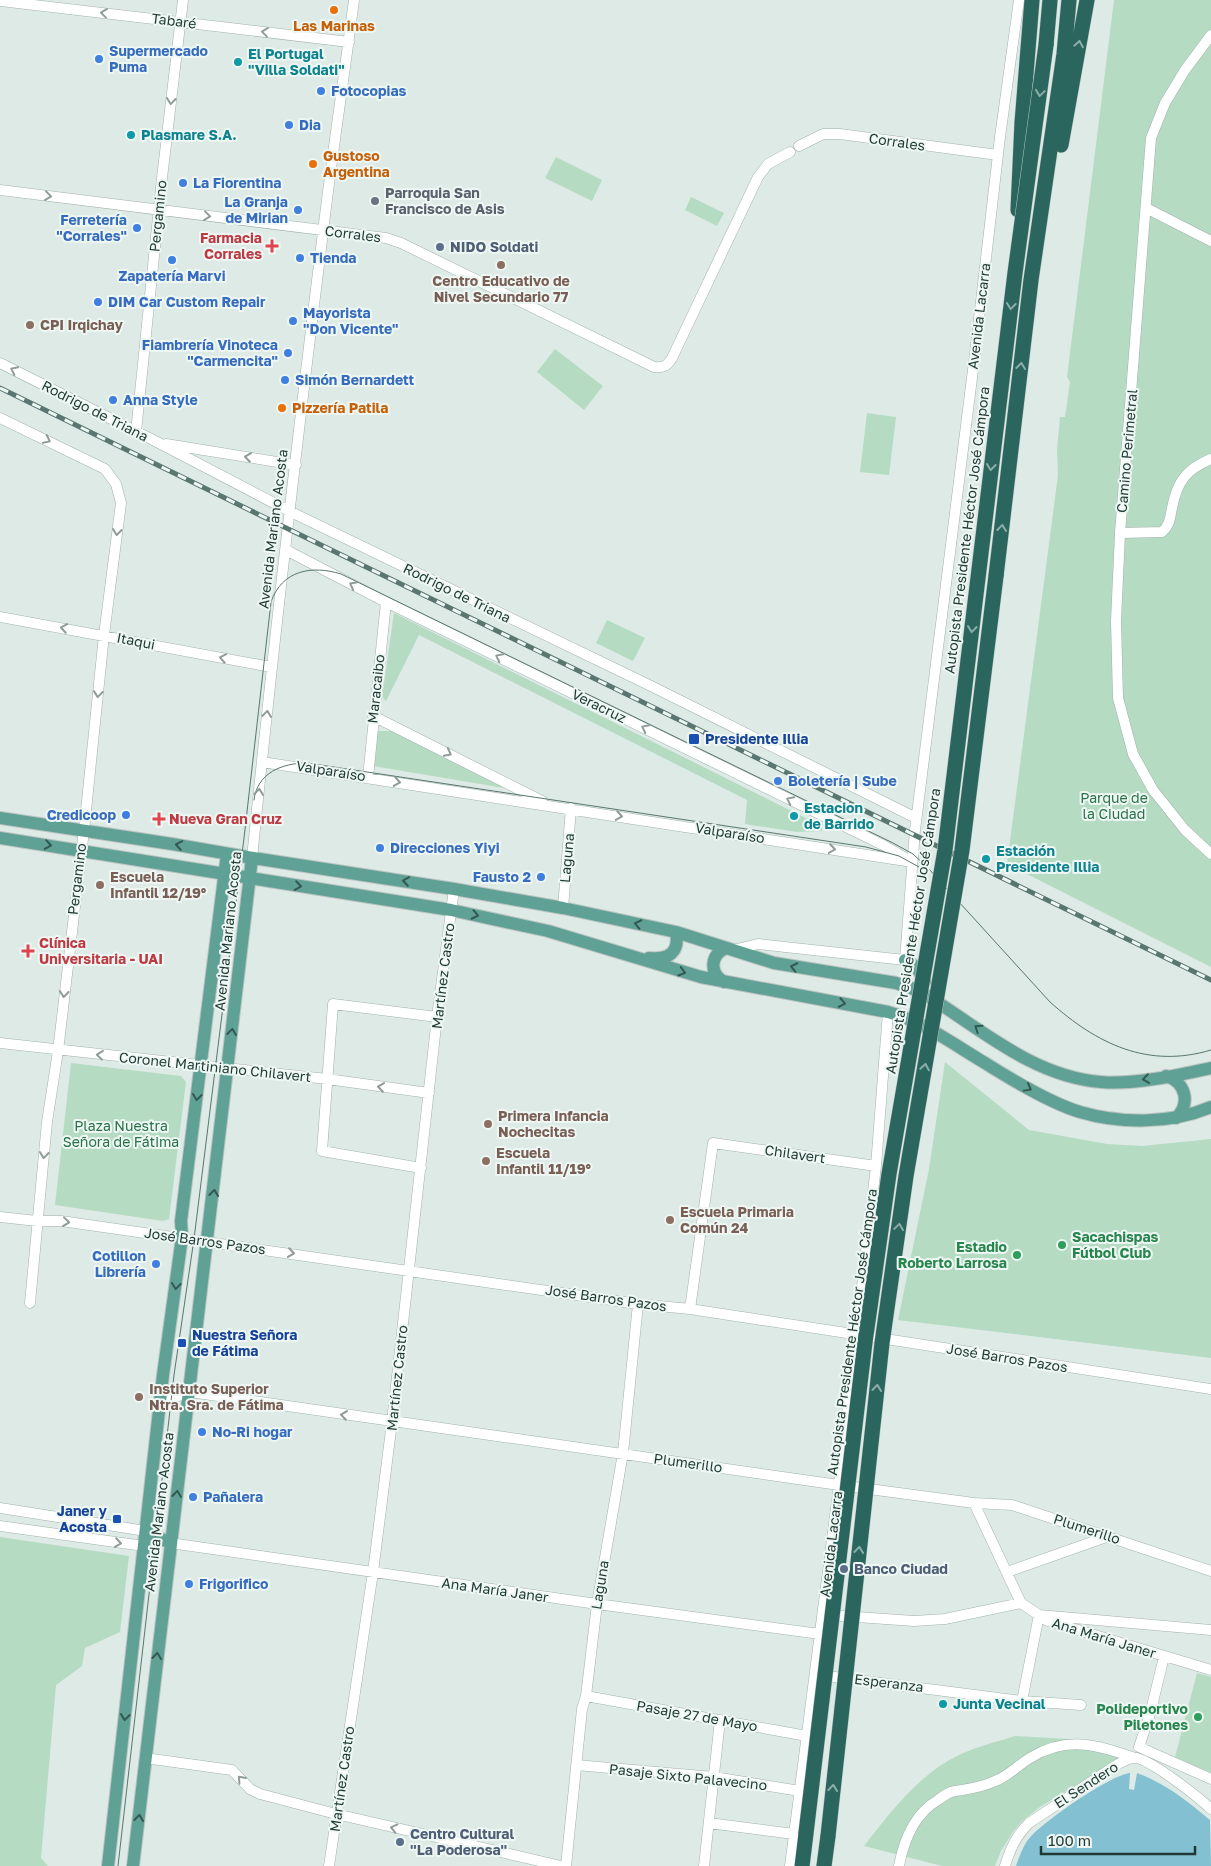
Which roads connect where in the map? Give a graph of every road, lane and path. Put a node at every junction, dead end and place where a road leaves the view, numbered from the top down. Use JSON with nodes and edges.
{"nodes":[{"id":1,"x":183,"y":0,"type":"edge"},
{"id":2,"x":354,"y":0,"type":"edge"},
{"id":3,"x":1019,"y":0,"type":"edge"},
{"id":4,"x":1032,"y":0,"type":"edge"},
{"id":5,"x":1050,"y":0,"type":"edge"},
{"id":6,"x":1068,"y":0,"type":"edge"},
{"id":7,"x":1087,"y":0,"type":"edge"},
{"id":8,"x":0,"y":1,"type":"edge"},
{"id":9,"x":180,"y":22,"type":"junction"},
{"id":10,"x":1211,"y":36,"type":"edge"},
{"id":11,"x":349,"y":42,"type":"junction"},
{"id":12,"x":800,"y":146,"type":"dead end"},
{"id":13,"x":790,"y":152,"type":"dead end"},
{"id":14,"x":998,"y":155,"type":"junction"},
{"id":15,"x":0,"y":190,"type":"edge"},
{"id":16,"x":1146,"y":208,"type":"junction"},
{"id":17,"x":159,"y":210,"type":"junction"},
{"id":18,"x":323,"y":231,"type":"junction"},
{"id":19,"x":1211,"y":241,"type":"edge"},
{"id":20,"x":1015,"y":273,"type":"junction"},
{"id":21,"x":1032,"y":280,"type":"junction"},
{"id":22,"x":0,"y":363,"type":"edge"},
{"id":23,"x":2,"y":418,"type":"edge"},
{"id":24,"x":136,"y":432,"type":"junction"},
{"id":25,"x":157,"y":442,"type":"junction"},
{"id":26,"x":1211,"y":459,"type":"edge"},
{"id":27,"x":296,"y":465,"type":"junction"},
{"id":28,"x":291,"y":512,"type":"junction"},
{"id":29,"x":1120,"y":533,"type":"junction"},
{"id":30,"x":286,"y":550,"type":"junction"},
{"id":31,"x":386,"y":602,"type":"junction"},
{"id":32,"x":0,"y":617,"type":"edge"},
{"id":33,"x":104,"y":635,"type":"junction"},
{"id":34,"x":271,"y":667,"type":"junction"},
{"id":35,"x":373,"y":716,"type":"junction"},
{"id":36,"x":262,"y":762,"type":"junction"},
{"id":37,"x":368,"y":777,"type":"junction"},
{"id":38,"x":548,"y":805,"type":"junction"},
{"id":39,"x":571,"y":808,"type":"junction"},
{"id":40,"x":0,"y":818,"type":"edge"},
{"id":41,"x":916,"y":818,"type":"junction"},
{"id":42,"x":84,"y":830,"type":"junction"},
{"id":43,"x":0,"y":838,"type":"edge"},
{"id":44,"x":80,"y":850,"type":"junction"},
{"id":45,"x":227,"y":854,"type":"junction"},
{"id":46,"x":1211,"y":854,"type":"edge"},
{"id":47,"x":252,"y":858,"type":"junction"},
{"id":48,"x":912,"y":862,"type":"junction"},
{"id":49,"x":225,"y":875,"type":"junction"},
{"id":50,"x":250,"y":878,"type":"junction"},
{"id":51,"x":454,"y":889,"type":"junction"},
{"id":52,"x":563,"y":908,"type":"junction"},
{"id":53,"x":451,"y":910,"type":"junction"},
{"id":54,"x":676,"y":932,"type":"junction"},
{"id":55,"x":729,"y":949,"type":"junction"},
{"id":56,"x":638,"y":958,"type":"junction"},
{"id":57,"x":905,"y":960,"type":"junction"},
{"id":58,"x":725,"y":982,"type":"junction"},
{"id":59,"x":931,"y":998,"type":"junction"},
{"id":60,"x":888,"y":1012,"type":"junction"},
{"id":61,"x":437,"y":1017,"type":"junction"},
{"id":62,"x":0,"y":1043,"type":"edge"},
{"id":63,"x":58,"y":1051,"type":"junction"},
{"id":64,"x":201,"y":1066,"type":"junction"},
{"id":65,"x":228,"y":1068,"type":"junction"},
{"id":66,"x":1211,"y":1068,"type":"edge"},
{"id":67,"x":1166,"y":1076,"type":"junction"},
{"id":68,"x":327,"y":1079,"type":"junction"},
{"id":69,"x":429,"y":1093,"type":"junction"},
{"id":70,"x":1211,"y":1107,"type":"edge"},
{"id":71,"x":1176,"y":1118,"type":"junction"},
{"id":72,"x":876,"y":1166,"type":"junction"},
{"id":73,"x":421,"y":1168,"type":"junction"},
{"id":74,"x":0,"y":1217,"type":"edge"},
{"id":75,"x":37,"y":1221,"type":"junction"},
{"id":76,"x":182,"y":1237,"type":"junction"},
{"id":77,"x":208,"y":1242,"type":"junction"},
{"id":78,"x":408,"y":1270,"type":"junction"},
{"id":79,"x":30,"y":1303,"type":"dead end"},
{"id":80,"x":638,"y":1304,"type":"junction"},
{"id":81,"x":690,"y":1308,"type":"junction"},
{"id":82,"x":856,"y":1335,"type":"junction"},
{"id":83,"x":1211,"y":1390,"type":"edge"},
{"id":84,"x":189,"y":1392,"type":"junction"},
{"id":85,"x":161,"y":1406,"type":"junction"},
{"id":86,"x":392,"y":1422,"type":"junction"},
{"id":87,"x":623,"y":1453,"type":"junction"},
{"id":88,"x":839,"y":1485,"type":"junction"},
{"id":89,"x":974,"y":1503,"type":"junction"},
{"id":90,"x":0,"y":1508,"type":"edge"},
{"id":91,"x":16,"y":1511,"type":"junction"},
{"id":92,"x":0,"y":1526,"type":"edge"},
{"id":93,"x":13,"y":1528,"type":"junction"},
{"id":94,"x":146,"y":1531,"type":"junction"},
{"id":95,"x":1109,"y":1536,"type":"junction"},
{"id":96,"x":170,"y":1543,"type":"junction"},
{"id":97,"x":144,"y":1546,"type":"junction"},
{"id":98,"x":1211,"y":1571,"type":"edge"},
{"id":99,"x":373,"y":1572,"type":"junction"},
{"id":100,"x":1006,"y":1572,"type":"junction"},
{"id":101,"x":1021,"y":1603,"type":"junction"},
{"id":102,"x":596,"y":1604,"type":"junction"},
{"id":103,"x":822,"y":1615,"type":"junction"},
{"id":104,"x":1039,"y":1615,"type":"junction"},
{"id":105,"x":1211,"y":1630,"type":"edge"},
{"id":106,"x":820,"y":1634,"type":"junction"},
{"id":107,"x":1164,"y":1657,"type":"junction"},
{"id":108,"x":1211,"y":1670,"type":"edge"},
{"id":109,"x":815,"y":1674,"type":"junction"},
{"id":110,"x":586,"y":1696,"type":"junction"},
{"id":111,"x":1022,"y":1701,"type":"junction"},
{"id":112,"x":1081,"y":1705,"type":"dead end"},
{"id":113,"x":720,"y":1720,"type":"junction"},
{"id":114,"x":807,"y":1736,"type":"junction"},
{"id":115,"x":146,"y":1758,"type":"junction"},
{"id":116,"x":1135,"y":1758,"type":"junction"},
{"id":117,"x":576,"y":1765,"type":"junction"},
{"id":118,"x":714,"y":1777,"type":"junction"},
{"id":119,"x":1211,"y":1779,"type":"edge"},
{"id":120,"x":800,"y":1791,"type":"junction"},
{"id":121,"x":1211,"y":1810,"type":"edge"},
{"id":122,"x":336,"y":1814,"type":"junction"},
{"id":123,"x":709,"y":1823,"type":"junction"},
{"id":124,"x":800,"y":1834,"type":"junction"},
{"id":125,"x":108,"y":1866,"type":"edge"},
{"id":126,"x":134,"y":1866,"type":"edge"},
{"id":127,"x":329,"y":1866,"type":"edge"},
{"id":128,"x":561,"y":1866,"type":"edge"},
{"id":129,"x":566,"y":1866,"type":"edge"},
{"id":130,"x":704,"y":1866,"type":"edge"},
{"id":131,"x":790,"y":1866,"type":"edge"},
{"id":132,"x":802,"y":1866,"type":"edge"},
{"id":133,"x":824,"y":1866,"type":"edge"},
{"id":134,"x":899,"y":1866,"type":"edge"},
{"id":135,"x":1005,"y":1866,"type":"edge"}],
"edges":[{"from":1,"to":9,"type":"street","name":"Pergamino"},
{"from":2,"to":11,"type":"street","name":"Avenida Mariano Acosta"},
{"from":3,"to":14,"type":"street","name":"Avenida Lacarra"},
{"from":4,"to":20,"type":"highway","bridge":true},
{"from":5,"to":20,"type":"highway","name":"Autopista Presidente Héctor José Cámpora","one_way":true,"bridge":true},
{"from":6,"to":21,"type":"highway"},
{"from":21,"to":7,"type":"highway","one_way":true},
{"from":9,"to":8,"type":"street","name":"Tabaré","one_way":true},
{"from":11,"to":9,"type":"street","name":"Tabaré","one_way":true},
{"from":9,"to":17,"type":"street","name":"Pergamino","one_way":true},
{"from":10,"to":16,"type":"street","name":"Camino Perimetral"},
{"from":11,"to":18,"type":"street","name":"Avenida Mariano Acosta"},
{"from":12,"to":14,"type":"street","name":"Corrales"},
{"from":13,"to":18,"type":"street","name":"Corrales"},
{"from":14,"to":41,"type":"street","name":"Avenida Lacarra"},
{"from":15,"to":17,"type":"street","name":"Corrales","one_way":true},
{"from":16,"to":19,"type":"street"},
{"from":16,"to":29,"type":"street","name":"Camino Perimetral"},
{"from":17,"to":18,"type":"street","name":"Corrales","one_way":true},
{"from":17,"to":24,"type":"street","name":"Pergamino"},
{"from":18,"to":27,"type":"street","name":"Avenida Mariano Acosta"},
{"from":20,"to":124,"type":"highway","name":"Autopista Presidente Héctor José Cámpora","one_way":true,"bridge":true},
{"from":133,"to":21,"type":"highway","one_way":true,"bridge":true},
{"from":24,"to":22,"type":"street","name":"Rodrigo de Triana","one_way":true},
{"from":23,"to":33,"type":"street","name":"Pergamino","one_way":true},
{"from":24,"to":25,"type":"street","name":"Rodrigo de Triana"},
{"from":27,"to":25,"type":"street","one_way":true},
{"from":25,"to":28,"type":"street","name":"Rodrigo de Triana"},
{"from":26,"to":29,"type":"street"},
{"from":27,"to":28,"type":"street","name":"Avenida Mariano Acosta"},
{"from":28,"to":30,"type":"street","name":"Avenida Mariano Acosta"},
{"from":28,"to":41,"type":"street","name":"Rodrigo de Triana"},
{"from":29,"to":46,"type":"street","name":"Camino Perimetral"},
{"from":31,"to":30,"type":"street","name":"Veracruz","one_way":true},
{"from":30,"to":34,"type":"street","name":"Avenida Mariano Acosta"},
{"from":31,"to":35,"type":"street","name":"Maracaibo"},
{"from":48,"to":31,"type":"street","name":"Veracruz","one_way":true},
{"from":33,"to":32,"type":"street","name":"Itaqui","one_way":true},
{"from":34,"to":33,"type":"street","name":"Itaqui","one_way":true},
{"from":33,"to":42,"type":"street","name":"Pergamino","one_way":true},
{"from":36,"to":34,"type":"street","name":"Avenida Mariano Acosta","one_way":true},
{"from":35,"to":37,"type":"street","name":"Maracaibo"},
{"from":35,"to":38,"type":"street","name":"Valparaíso","one_way":true},
{"from":36,"to":37,"type":"street","name":"Valparaíso"},
{"from":47,"to":36,"type":"street","name":"Avenida Mariano Acosta","one_way":true},
{"from":37,"to":38,"type":"street","name":"Valparaíso","one_way":true},
{"from":38,"to":39,"type":"street","name":"Valparaíso"},
{"from":39,"to":48,"type":"street","name":"Valparaíso","one_way":true},
{"from":39,"to":52,"type":"street","name":"Laguna"},
{"from":40,"to":42,"type":"main road"},
{"from":41,"to":48,"type":"street","name":"Avenida Lacarra"},
{"from":42,"to":44,"type":"street","name":"Pergamino"},
{"from":45,"to":42,"type":"main road","one_way":true},
{"from":43,"to":44,"type":"main road","one_way":true},
{"from":44,"to":49,"type":"main road"},
{"from":44,"to":63,"type":"street","name":"Pergamino","one_way":true},
{"from":45,"to":47,"type":"main road"},
{"from":45,"to":49,"type":"main road","name":"Avenida Mariano Acosta"},
{"from":47,"to":50,"type":"main road","name":"Avenida Mariano Acosta"},
{"from":51,"to":47,"type":"main road","one_way":true},
{"from":48,"to":57,"type":"street","name":"Avenida Lacarra"},
{"from":49,"to":50,"type":"main road"},
{"from":49,"to":64,"type":"main road","name":"Avenida Mariano Acosta"},
{"from":50,"to":53,"type":"main road","one_way":true},
{"from":65,"to":50,"type":"main road","name":"Avenida Mariano Acosta","one_way":true},
{"from":51,"to":52,"type":"main road"},
{"from":51,"to":53,"type":"street","name":"Martínez Castro"},
{"from":54,"to":52,"type":"main road","one_way":true},
{"from":53,"to":56,"type":"main road","one_way":true},
{"from":53,"to":61,"type":"street","name":"Martínez Castro"},
{"from":54,"to":55,"type":"main road"},
{"from":54,"to":56,"type":"main road"},
{"from":55,"to":57,"type":"street"},
{"from":55,"to":58,"type":"main road"},
{"from":59,"to":55,"type":"main road","one_way":true},
{"from":56,"to":58,"type":"main road","one_way":true},
{"from":57,"to":59,"type":"main road"},
{"from":58,"to":60,"type":"main road","one_way":true},
{"from":67,"to":59,"type":"main road","one_way":true},
{"from":60,"to":71,"type":"main road","one_way":true},
{"from":60,"to":72,"type":"street","name":"Avenida Lacarra"},
{"from":61,"to":68,"type":"street"},
{"from":61,"to":69,"type":"street","name":"Martínez Castro"},
{"from":62,"to":63,"type":"street","name":"Coronel Martiniano Chilavert"},
{"from":64,"to":63,"type":"street","name":"Coronel Martiniano Chilavert","one_way":true},
{"from":63,"to":75,"type":"street","name":"Pergamino","one_way":true},
{"from":64,"to":65,"type":"street","name":"Coronel Martiniano Chilavert"},
{"from":64,"to":76,"type":"main road","name":"Avenida Mariano Acosta","one_way":true},
{"from":65,"to":68,"type":"street","name":"Coronel Martiniano Chilavert"},
{"from":77,"to":65,"type":"main road","name":"Avenida Mariano Acosta","one_way":true},
{"from":66,"to":67,"type":"main road"},
{"from":67,"to":71,"type":"main road"},
{"from":69,"to":68,"type":"street","name":"Coronel Martiniano Chilavert","one_way":true},
{"from":68,"to":73,"type":"street"},
{"from":69,"to":73,"type":"street","name":"Martínez Castro"},
{"from":70,"to":71,"type":"main road"},
{"from":72,"to":81,"type":"street","name":"Chilavert"},
{"from":72,"to":82,"type":"street","name":"Avenida Lacarra"},
{"from":73,"to":78,"type":"street","name":"Martínez Castro"},
{"from":74,"to":75,"type":"street","name":"José Barros Pazos"},
{"from":75,"to":76,"type":"street","name":"José Barros Pazos","one_way":true},
{"from":75,"to":79,"type":"street","name":"Pergamino"},
{"from":76,"to":77,"type":"street","name":"José Barros Pazos"},
{"from":76,"to":85,"type":"main road","name":"Avenida Mariano Acosta","one_way":true},
{"from":77,"to":78,"type":"street","name":"José Barros Pazos","one_way":true},
{"from":77,"to":84,"type":"main road","name":"Avenida Mariano Acosta"},
{"from":78,"to":80,"type":"street","name":"José Barros Pazos"},
{"from":78,"to":86,"type":"street","name":"Martínez Castro"},
{"from":80,"to":81,"type":"street","name":"José Barros Pazos"},
{"from":80,"to":87,"type":"street","name":"Laguna"},
{"from":81,"to":82,"type":"street","name":"José Barros Pazos"},
{"from":82,"to":83,"type":"street","name":"José Barros Pazos"},
{"from":82,"to":88,"type":"street","name":"Avenida Lacarra"},
{"from":84,"to":85,"type":"street"},
{"from":86,"to":84,"type":"street","name":"Plumerillo","one_way":true},
{"from":96,"to":84,"type":"main road","name":"Avenida Mariano Acosta","one_way":true},
{"from":85,"to":94,"type":"main road","name":"Avenida Mariano Acosta"},
{"from":86,"to":87,"type":"street","name":"Plumerillo"},
{"from":86,"to":99,"type":"street","name":"Martínez Castro"},
{"from":87,"to":88,"type":"street","name":"Plumerillo"},
{"from":87,"to":102,"type":"street","name":"Laguna"},
{"from":88,"to":89,"type":"street","name":"Plumerillo"},
{"from":88,"to":103,"type":"street","name":"Avenida Lacarra"},
{"from":89,"to":95,"type":"street","name":"Plumerillo"},
{"from":89,"to":100,"type":"street"},
{"from":90,"to":91,"type":"street"},
{"from":91,"to":93,"type":"street"},
{"from":91,"to":94,"type":"street"},
{"from":92,"to":93,"type":"street"},
{"from":93,"to":97,"type":"street","one_way":true},
{"from":94,"to":96,"type":"main road"},
{"from":94,"to":97,"type":"main road","name":"Avenida Mariano Acosta"},
{"from":95,"to":98,"type":"street","name":"Plumerillo"},
{"from":95,"to":100,"type":"street"},
{"from":96,"to":97,"type":"main road"},
{"from":96,"to":99,"type":"street","name":"Ana María Janer"},
{"from":115,"to":96,"type":"main road","name":"Avenida Mariano Acosta","one_way":true},
{"from":97,"to":125,"type":"main road","name":"Avenida Mariano Acosta","one_way":true},
{"from":99,"to":102,"type":"street","name":"Ana María Janer"},
{"from":99,"to":122,"type":"street","name":"Martínez Castro"},
{"from":100,"to":101,"type":"street"},
{"from":101,"to":103,"type":"street"},
{"from":101,"to":104,"type":"street","name":"Ana María Janer"},
{"from":102,"to":106,"type":"street","name":"Ana María Janer"},
{"from":102,"to":110,"type":"street","name":"Laguna"},
{"from":103,"to":106,"type":"street","name":"Avenida Lacarra"},
{"from":104,"to":105,"type":"street"},
{"from":104,"to":107,"type":"street","name":"Ana María Janer"},
{"from":104,"to":111,"type":"street"},
{"from":106,"to":109,"type":"street","name":"Avenida Lacarra"},
{"from":107,"to":108,"type":"street","name":"Ana María Janer"},
{"from":107,"to":119,"type":"street"},
{"from":109,"to":111,"type":"street","name":"Esperanza"},
{"from":109,"to":114,"type":"street","name":"Avenida Lacarra"},
{"from":110,"to":113,"type":"street","name":"Pasaje 27 de Mayo"},
{"from":110,"to":117,"type":"street","name":"Laguna"},
{"from":111,"to":112,"type":"street","name":"Esperanza"},
{"from":113,"to":114,"type":"street","name":"Pasaje 27 de Mayo"},
{"from":113,"to":118,"type":"street"},
{"from":114,"to":120,"type":"street","name":"Avenida Lacarra"},
{"from":122,"to":115,"type":"street","one_way":true},
{"from":126,"to":115,"type":"main road","name":"Avenida Mariano Acosta","one_way":true},
{"from":116,"to":121,"type":"street","name":"El Sendero"},
{"from":116,"to":134,"type":"street"},
{"from":116,"to":135,"type":"street","name":"El Sendero"},
{"from":117,"to":118,"type":"street","name":"Pasaje Sixto Palavecino"},
{"from":117,"to":129,"type":"street","name":"Laguna"},
{"from":118,"to":120,"type":"street","name":"Pasaje Sixto Palavecino"},
{"from":118,"to":123,"type":"street"},
{"from":120,"to":124,"type":"street","name":"Avenida Lacarra"},
{"from":122,"to":127,"type":"street","name":"Martínez Castro"},
{"from":128,"to":122,"type":"street","one_way":true},
{"from":123,"to":124,"type":"street"},
{"from":123,"to":130,"type":"street"},
{"from":124,"to":131,"type":"street","name":"Avenida Lacarra"},
{"from":124,"to":132,"type":"highway","name":"Autopista Presidente Héctor José Cámpora"}]}
